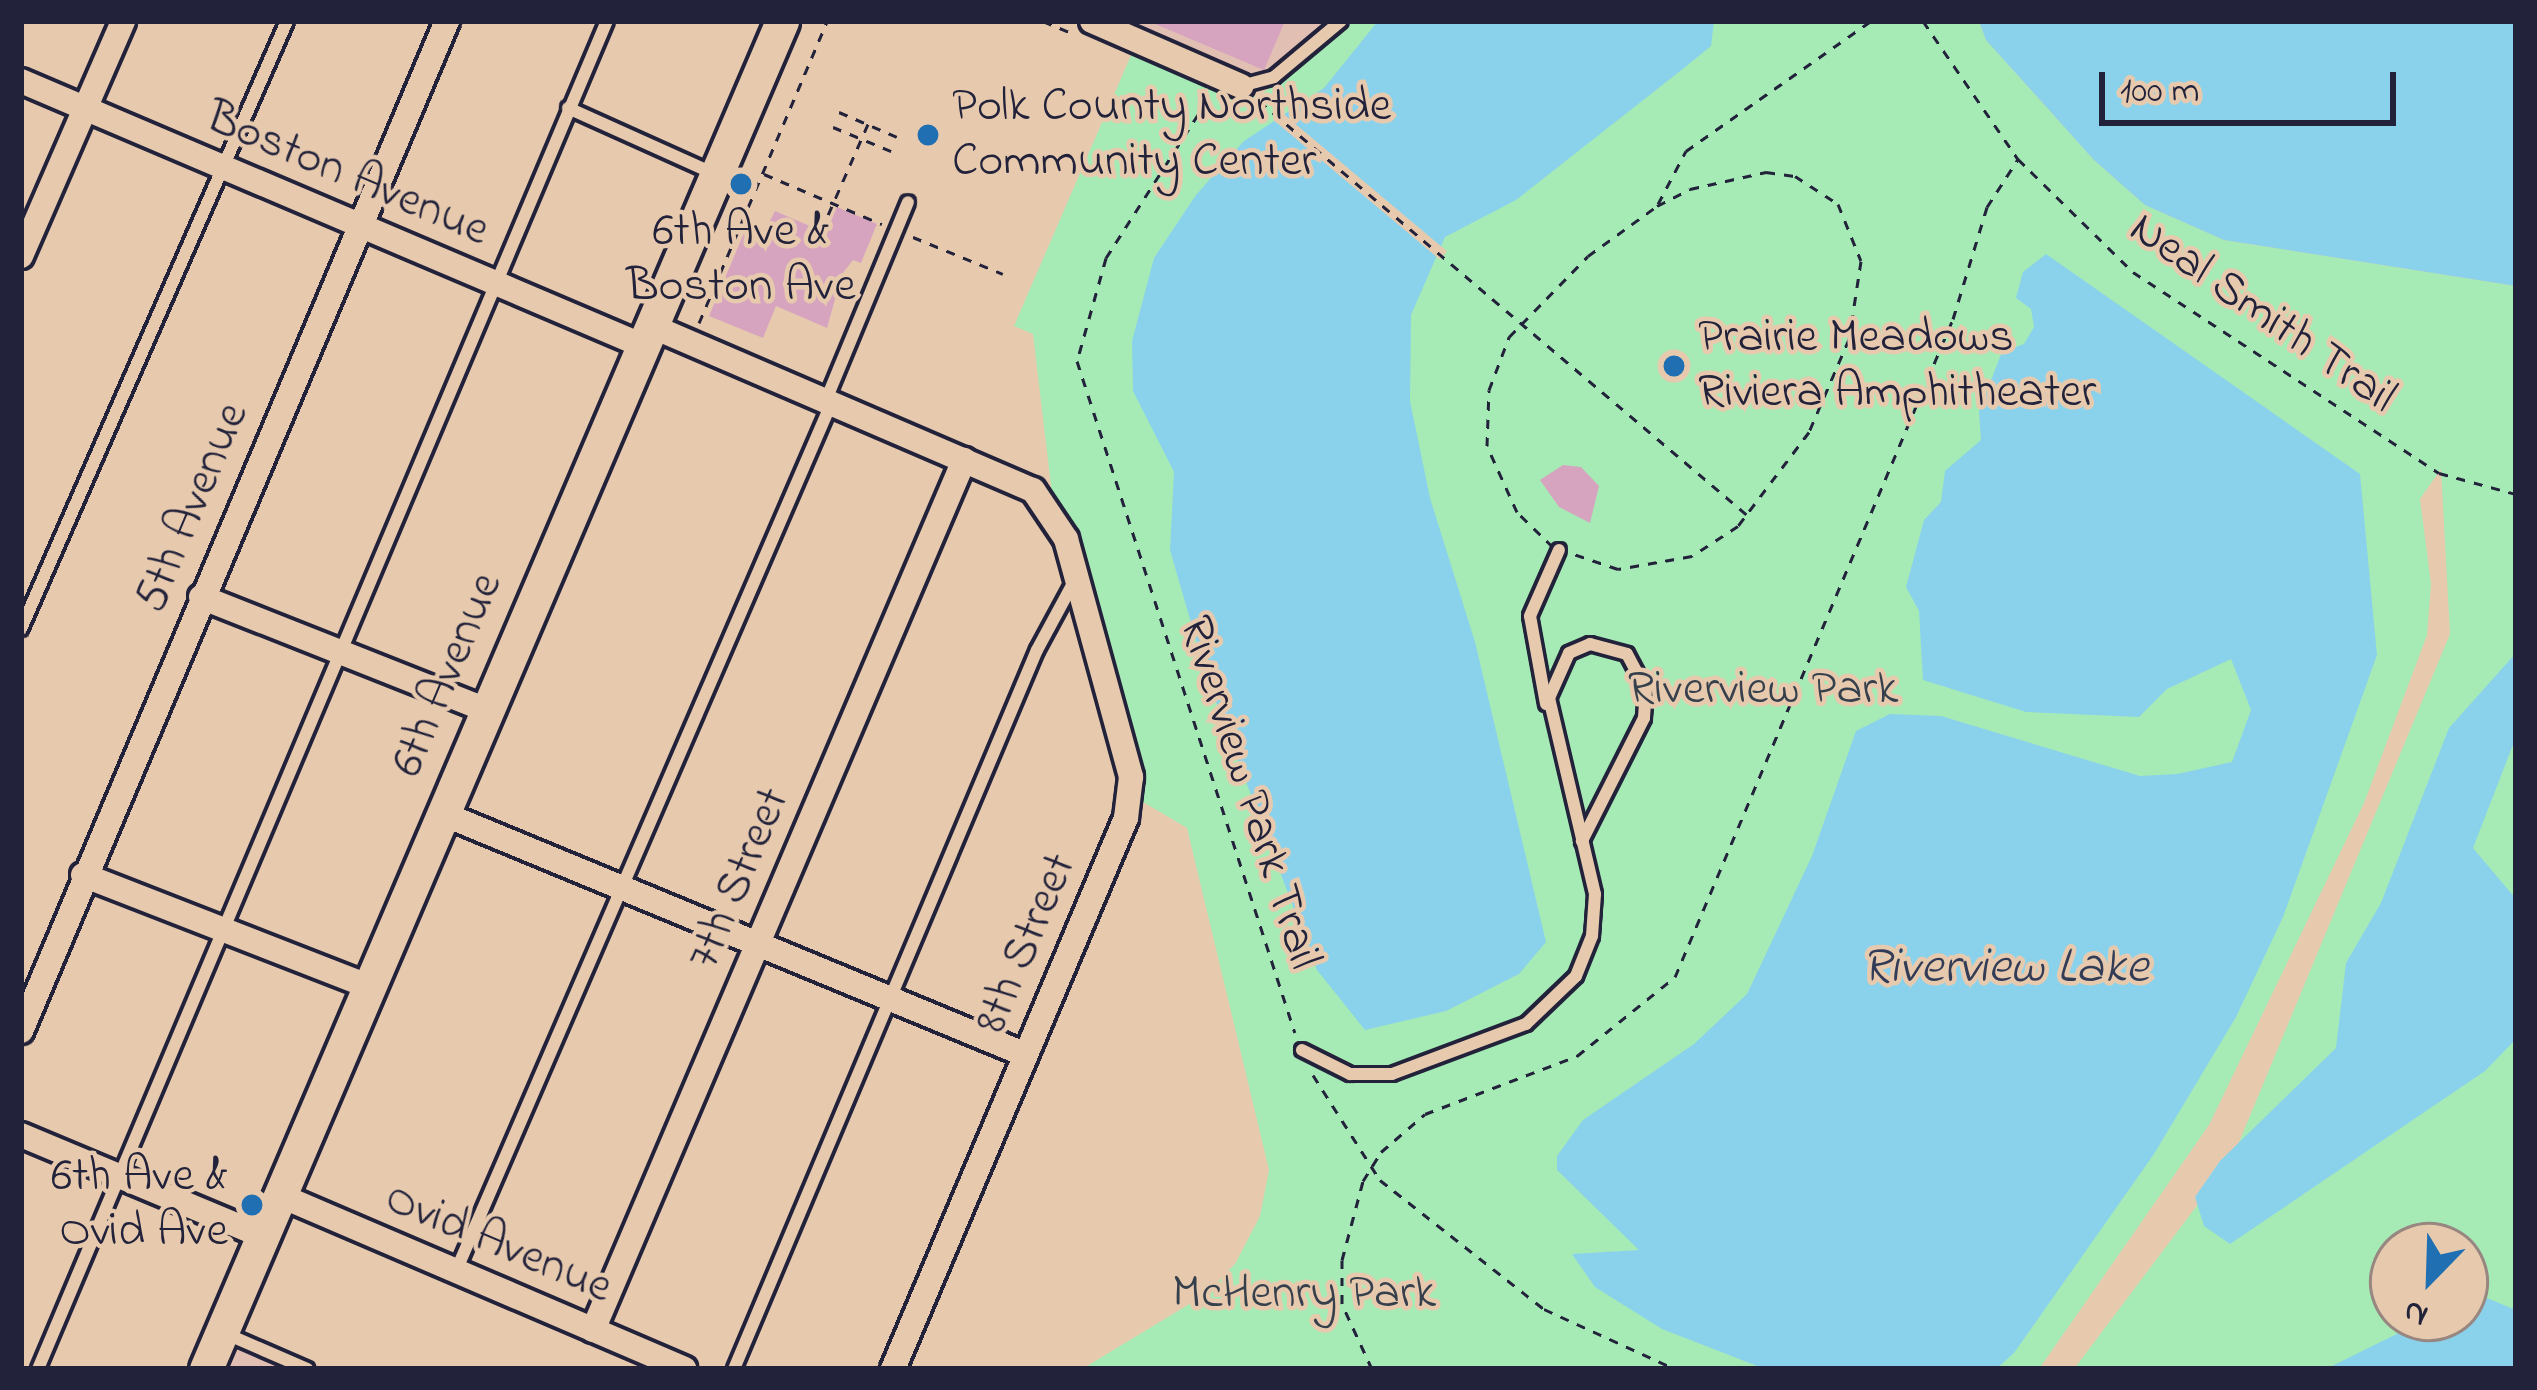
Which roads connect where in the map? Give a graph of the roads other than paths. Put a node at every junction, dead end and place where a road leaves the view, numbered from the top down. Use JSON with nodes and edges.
{"nodes":[{"id":1,"x":123,"y":21,"type":"edge"},
{"id":2,"x":286,"y":21,"type":"edge"},
{"id":3,"x":447,"y":21,"type":"edge"},
{"id":4,"x":607,"y":21,"type":"edge"},
{"id":5,"x":782,"y":21,"type":"edge"},
{"id":6,"x":1341,"y":21,"type":"edge"},
{"id":7,"x":1100,"y":23,"type":"edge"},
{"id":8,"x":21,"y":81,"type":"edge"},
{"id":9,"x":1249,"y":92,"type":"joint"},
{"id":10,"x":85,"y":108,"type":"junction"},
{"id":11,"x":568,"y":109,"type":"junction"},
{"id":12,"x":223,"y":167,"type":"junction"},
{"id":13,"x":716,"y":174,"type":"junction"},
{"id":14,"x":908,"y":202,"type":"dead end"},
{"id":15,"x":359,"y":226,"type":"junction"},
{"id":16,"x":21,"y":256,"type":"edge"},
{"id":17,"x":494,"y":283,"type":"junction"},
{"id":18,"x":645,"y":335,"type":"junction"},
{"id":19,"x":828,"y":402,"type":"junction"},
{"id":20,"x":964,"y":460,"type":"junction"},
{"id":21,"x":1066,"y":538,"type":"joint"},
{"id":22,"x":1559,"y":550,"type":"road end"},
{"id":23,"x":1076,"y":577,"type":"junction"},
{"id":24,"x":201,"y":597,"type":"junction"},
{"id":25,"x":21,"y":629,"type":"edge"},
{"id":26,"x":339,"y":651,"type":"junction"},
{"id":27,"x":486,"y":710,"type":"junction"},
{"id":28,"x":1549,"y":717,"type":"junction"},
{"id":29,"x":441,"y":813,"type":"junction"},
{"id":30,"x":1582,"y":841,"type":"junction"},
{"id":31,"x":83,"y":875,"type":"junction"},
{"id":32,"x":620,"y":887,"type":"junction"},
{"id":33,"x":219,"y":928,"type":"junction"},
{"id":34,"x":758,"y":944,"type":"junction"},
{"id":35,"x":368,"y":986,"type":"junction"},
{"id":36,"x":890,"y":999,"type":"junction"},
{"id":37,"x":21,"y":1031,"type":"edge"},
{"id":38,"x":1302,"y":1050,"type":"road end"},
{"id":39,"x":1025,"y":1055,"type":"junction"},
{"id":40,"x":21,"y":1135,"type":"edge"},
{"id":41,"x":120,"y":1176,"type":"junction"},
{"id":42,"x":279,"y":1195,"type":"junction"},
{"id":43,"x":262,"y":1236,"type":"junction"},
{"id":44,"x":456,"y":1271,"type":"junction"},
{"id":45,"x":593,"y":1330,"type":"junction"},
{"id":46,"x":221,"y":1332,"type":"junction"},
{"id":47,"x":38,"y":1369,"type":"edge"},
{"id":48,"x":206,"y":1369,"type":"edge"},
{"id":49,"x":307,"y":1369,"type":"edge"},
{"id":50,"x":684,"y":1369,"type":"edge"},
{"id":51,"x":734,"y":1369,"type":"edge"},
{"id":52,"x":893,"y":1369,"type":"edge"}],
"edges":[{"from":1,"to":10,"type":"street"},
{"from":2,"to":12,"type":"lane"},
{"from":3,"to":15,"type":"street","name":"5th Avenue"},
{"from":4,"to":11,"type":"lane"},
{"from":5,"to":13,"type":"main road","name":"6th Avenue"},
{"from":6,"to":9,"type":"lane"},
{"from":7,"to":9,"type":"street"},
{"from":8,"to":10,"type":"street","name":"Boston Avenue"},
{"from":10,"to":12,"type":"street","name":"Boston Avenue"},
{"from":10,"to":16,"type":"street"},
{"from":11,"to":13,"type":"lane"},
{"from":11,"to":17,"type":"lane"},
{"from":12,"to":15,"type":"street","name":"Boston Avenue"},
{"from":12,"to":25,"type":"lane"},
{"from":13,"to":18,"type":"main road","name":"6th Avenue"},
{"from":14,"to":19,"type":"lane"},
{"from":15,"to":17,"type":"street","name":"Boston Avenue"},
{"from":15,"to":24,"type":"street","name":"5th Avenue"},
{"from":17,"to":18,"type":"street","name":"Boston Avenue"},
{"from":17,"to":26,"type":"lane"},
{"from":18,"to":19,"type":"street","name":"Boston Avenue"},
{"from":18,"to":27,"type":"main road","name":"6th Avenue"},
{"from":19,"to":20,"type":"street","name":"Boston Avenue"},
{"from":19,"to":32,"type":"lane"},
{"from":20,"to":21,"type":"street","name":"Boston Avenue"},
{"from":20,"to":34,"type":"street","name":"7th Street"},
{"from":21,"to":23,"type":"street","name":"8th Street"},
{"from":22,"to":28,"type":"lane"},
{"from":23,"to":36,"type":"lane"},
{"from":23,"to":39,"type":"street","name":"8th Street"},
{"from":24,"to":26,"type":"street"},
{"from":24,"to":31,"type":"street","name":"5th Avenue"},
{"from":26,"to":27,"type":"street"},
{"from":26,"to":33,"type":"lane"},
{"from":27,"to":29,"type":"main road","name":"6th Avenue"},
{"from":28,"to":30,"type":"lane"},
{"from":28,"to":30,"type":"lane"},
{"from":29,"to":32,"type":"street"},
{"from":29,"to":35,"type":"main road","name":"6th Avenue"},
{"from":30,"to":38,"type":"lane"},
{"from":31,"to":33,"type":"street"},
{"from":31,"to":37,"type":"street","name":"5th Avenue"},
{"from":32,"to":34,"type":"street"},
{"from":32,"to":44,"type":"lane"},
{"from":33,"to":35,"type":"street"},
{"from":33,"to":41,"type":"lane"},
{"from":34,"to":36,"type":"street"},
{"from":34,"to":45,"type":"street","name":"7th Street"},
{"from":35,"to":42,"type":"main road","name":"6th Avenue"},
{"from":36,"to":39,"type":"street"},
{"from":36,"to":51,"type":"lane"},
{"from":39,"to":52,"type":"street","name":"8th Street"},
{"from":40,"to":41,"type":"street"},
{"from":41,"to":43,"type":"street"},
{"from":41,"to":47,"type":"lane"},
{"from":42,"to":43,"type":"main road","name":"6th Avenue"},
{"from":42,"to":44,"type":"street","name":"Ovid Avenue"},
{"from":43,"to":46,"type":"main road","name":"6th Avenue"},
{"from":44,"to":45,"type":"street","name":"Ovid Avenue"},
{"from":45,"to":50,"type":"street","name":"Ovid Avenue"},
{"from":46,"to":48,"type":"main road","name":"6th Avenue"},
{"from":46,"to":49,"type":"lane"}]}
